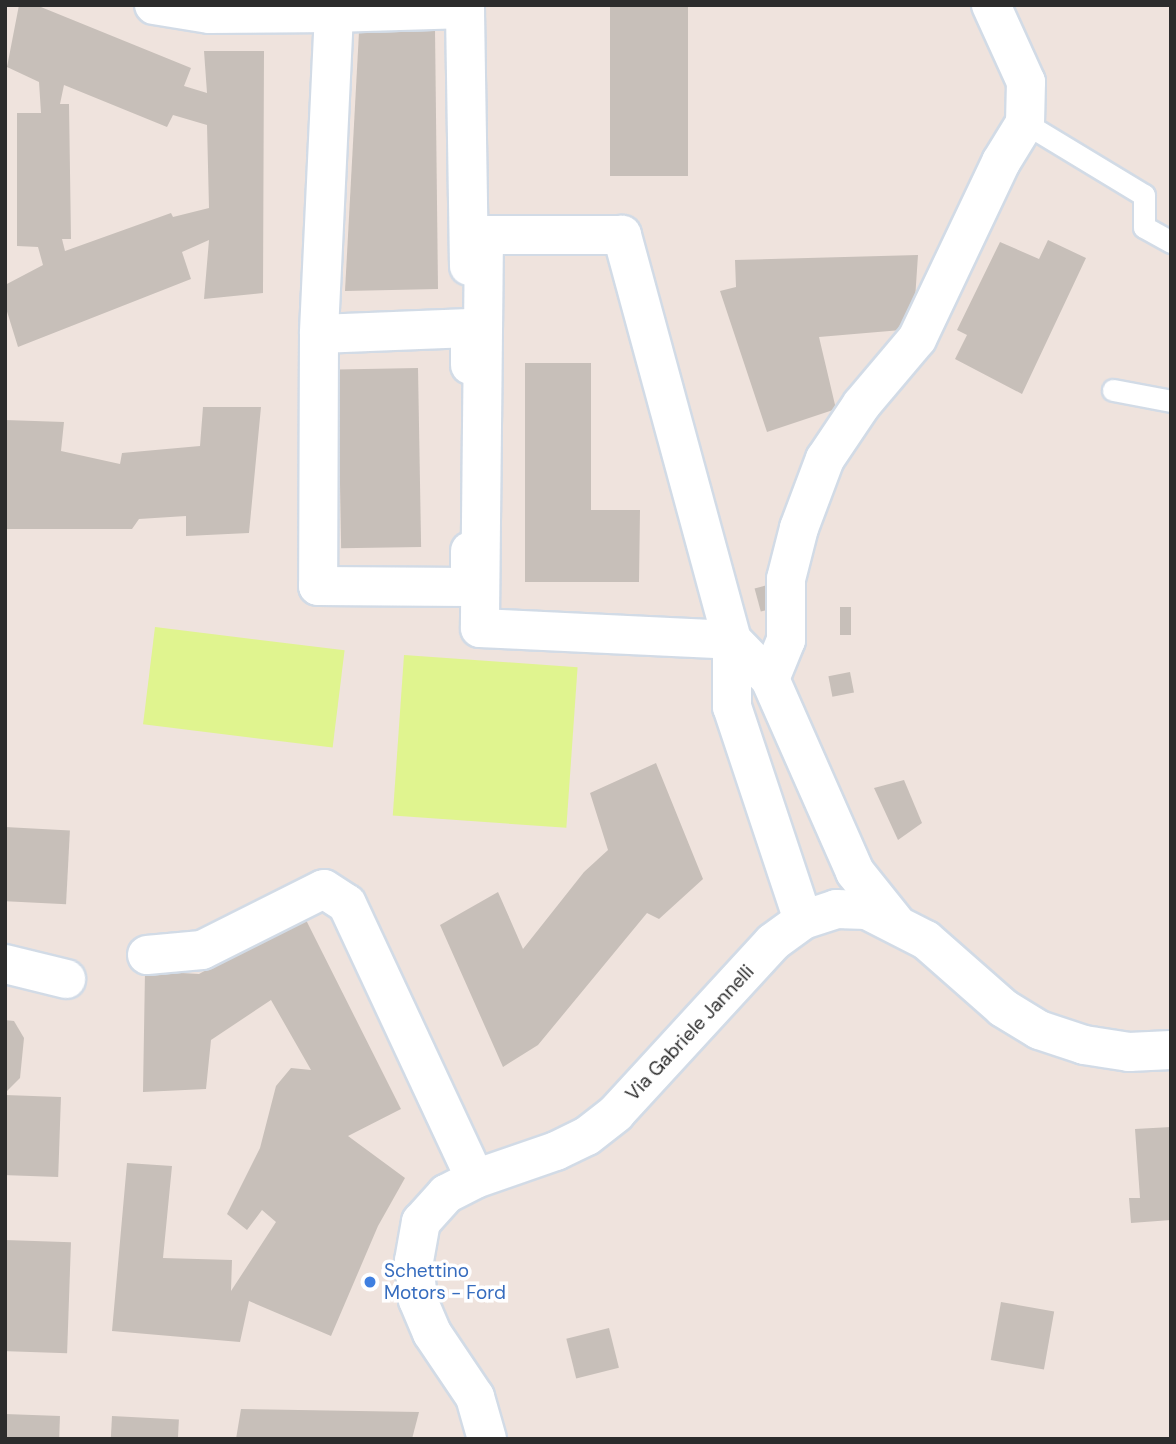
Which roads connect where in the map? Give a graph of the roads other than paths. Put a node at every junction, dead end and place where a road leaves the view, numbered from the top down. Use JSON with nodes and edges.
{"nodes":[{"id":1,"x":154,"y":5,"type":"edge"},
{"id":2,"x":991,"y":5,"type":"edge"},
{"id":3,"x":334,"y":13,"type":"junction"},
{"id":4,"x":1025,"y":123,"type":"junction"},
{"id":5,"x":1171,"y":242,"type":"edge"},
{"id":6,"x":470,"y":328,"type":"junction"},
{"id":7,"x":319,"y":334,"type":"junction"},
{"id":8,"x":1113,"y":390,"type":"dead end"},
{"id":9,"x":1171,"y":401,"type":"edge"},
{"id":10,"x":732,"y":640,"type":"junction"},
{"id":11,"x":770,"y":679,"type":"junction"},
{"id":12,"x":803,"y":920,"type":"junction"},
{"id":13,"x":895,"y":922,"type":"junction"},
{"id":14,"x":147,"y":955,"type":"dead end"},
{"id":15,"x":5,"y":964,"type":"edge"},
{"id":16,"x":66,"y":979,"type":"dead end"},
{"id":17,"x":1171,"y":1050,"type":"edge"},
{"id":18,"x":475,"y":1179,"type":"junction"},
{"id":19,"x":487,"y":1439,"type":"edge"}],
"edges":[{"from":1,"to":3,"type":"street"},
{"from":2,"to":4,"type":"street"},
{"from":3,"to":6,"type":"street"},
{"from":3,"to":7,"type":"street"},
{"from":4,"to":5,"type":"lane"},
{"from":4,"to":11,"type":"street"},
{"from":6,"to":7,"type":"street"},
{"from":6,"to":7,"type":"street"},
{"from":8,"to":9,"type":"lane"},
{"from":10,"to":10,"type":"street"},
{"from":10,"to":11,"type":"street"},
{"from":10,"to":12,"type":"street"},
{"from":11,"to":13,"type":"street"},
{"from":12,"to":13,"type":"street","name":"Via Gabriele Jannelli"},
{"from":12,"to":18,"type":"street","name":"Via Gabriele Jannelli"},
{"from":13,"to":17,"type":"street","name":"Via Gabriele Jannelli"},
{"from":14,"to":18,"type":"street"},
{"from":15,"to":16,"type":"street"},
{"from":18,"to":19,"type":"street","name":"Via Gabriele Jannelli"}]}
